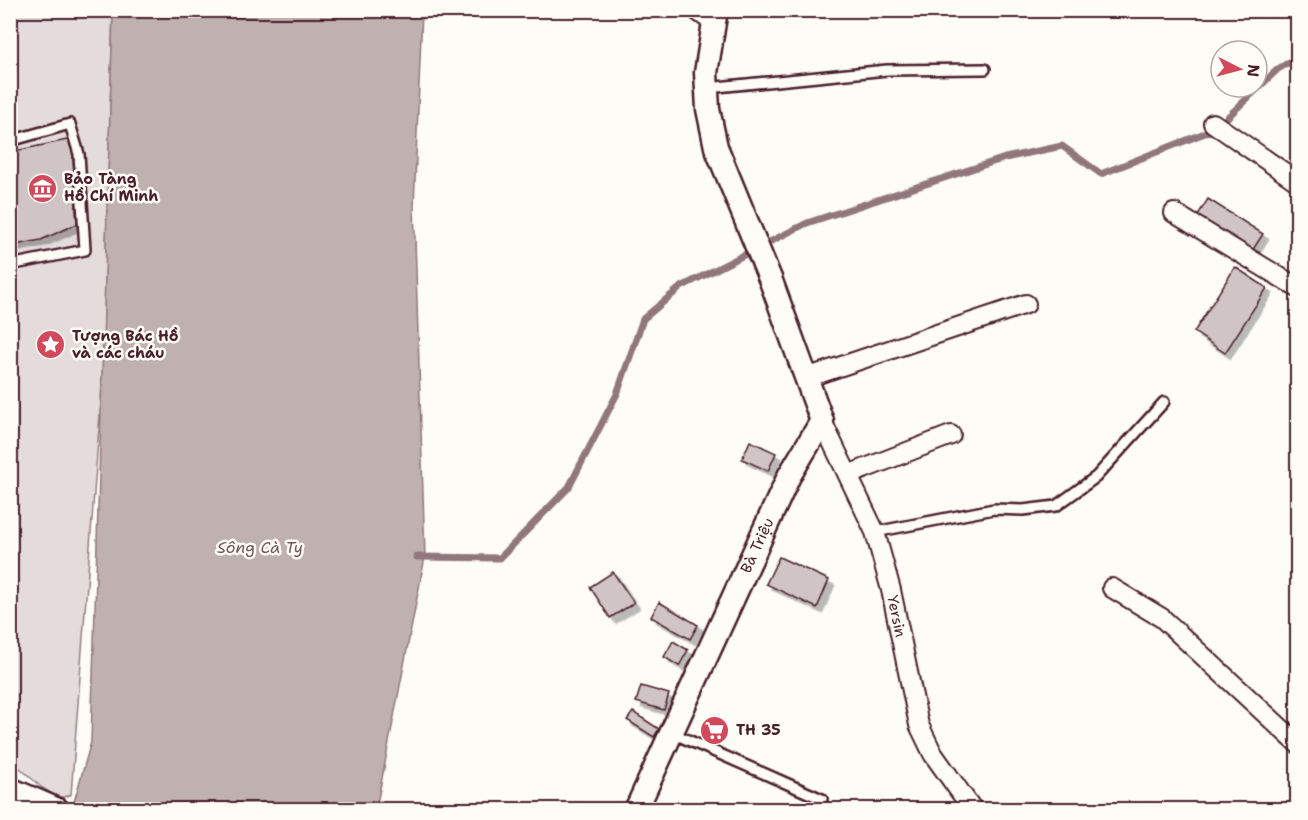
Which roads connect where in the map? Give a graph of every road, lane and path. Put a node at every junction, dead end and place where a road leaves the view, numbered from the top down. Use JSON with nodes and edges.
{"nodes":[{"id":1,"x":709,"y":15,"type":"edge"},
{"id":2,"x":985,"y":69,"type":"dead end"},
{"id":3,"x":707,"y":88,"type":"junction"},
{"id":4,"x":1213,"y":123,"type":"dead end"},
{"id":5,"x":10,"y":141,"type":"edge"},
{"id":6,"x":1298,"y":182,"type":"edge"},
{"id":7,"x":1174,"y":213,"type":"dead end"},
{"id":8,"x":10,"y":265,"type":"edge"},
{"id":9,"x":1298,"y":288,"type":"edge"},
{"id":10,"x":1026,"y":304,"type":"dead end"},
{"id":11,"x":806,"y":378,"type":"junction"},
{"id":12,"x":1164,"y":402,"type":"dead end"},
{"id":13,"x":822,"y":421,"type":"junction"},
{"id":14,"x":951,"y":435,"type":"dead end"},
{"id":15,"x":848,"y":475,"type":"junction"},
{"id":16,"x":875,"y":532,"type":"junction"},
{"id":17,"x":1112,"y":588,"type":"dead end"},
{"id":18,"x":672,"y":732,"type":"junction"},
{"id":19,"x":1298,"y":744,"type":"edge"},
{"id":20,"x":10,"y":789,"type":"edge"},
{"id":21,"x":822,"y":799,"type":"dead end"},
{"id":22,"x":55,"y":808,"type":"edge"},
{"id":23,"x":636,"y":810,"type":"edge"},
{"id":24,"x":973,"y":810,"type":"edge"}],
"edges":[{"from":1,"to":3,"type":"street"},
{"from":2,"to":3,"type":"lane"},
{"from":3,"to":11,"type":"street"},
{"from":4,"to":6,"type":"street"},
{"from":5,"to":8,"type":"lane"},
{"from":7,"to":9,"type":"street"},
{"from":10,"to":11,"type":"street"},
{"from":11,"to":13,"type":"street"},
{"from":12,"to":16,"type":"lane"},
{"from":13,"to":15,"type":"street","name":"Yersin"},
{"from":13,"to":18,"type":"street","name":"Bà Triệu"},
{"from":14,"to":15,"type":"street"},
{"from":15,"to":16,"type":"street","name":"Yersin"},
{"from":16,"to":24,"type":"street","name":"Yersin"},
{"from":17,"to":19,"type":"street"},
{"from":18,"to":21,"type":"lane"},
{"from":18,"to":23,"type":"street","name":"Bà Triệu"},
{"from":20,"to":22,"type":"street"}]}
